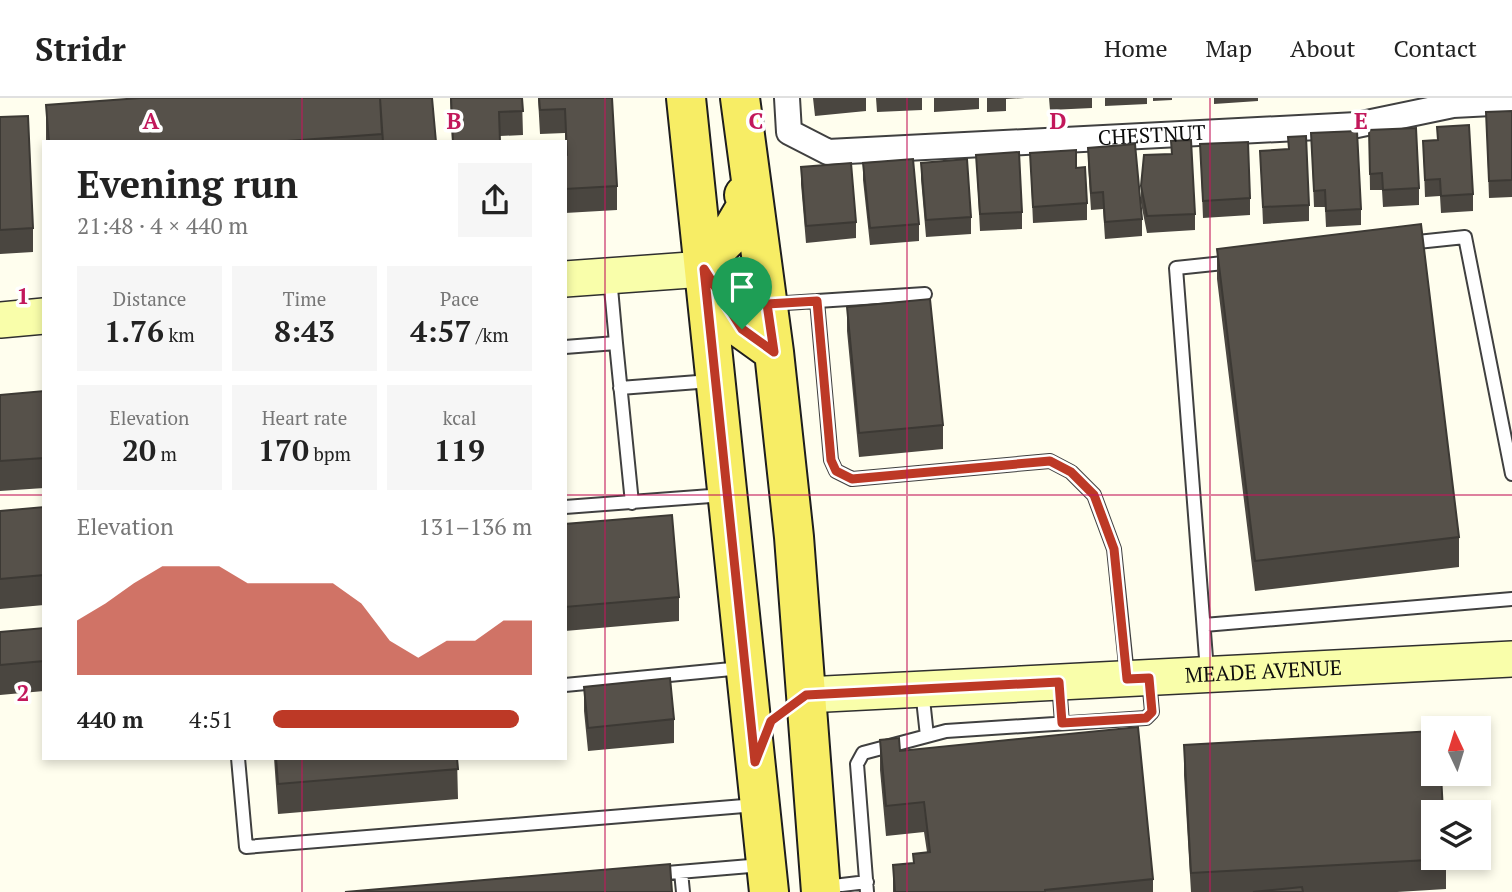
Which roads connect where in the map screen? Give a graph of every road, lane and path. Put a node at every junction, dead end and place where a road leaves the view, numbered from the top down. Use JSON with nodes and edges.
{"nodes":[{"id":1,"x":740,"y":98,"type":"edge"},
{"id":2,"x":787,"y":98,"type":"edge"},
{"id":3,"x":686,"y":100,"type":"edge"},
{"id":4,"x":1512,"y":102,"type":"edge"},
{"id":5,"x":753,"y":195,"type":"junction"},
{"id":6,"x":1396,"y":244,"type":"edge"},
{"id":7,"x":1245,"y":260,"type":"edge"},
{"id":8,"x":704,"y":269,"type":"junction"},
{"id":9,"x":610,"y":276,"type":"junction"},
{"id":10,"x":567,"y":279,"type":"edge"},
{"id":11,"x":925,"y":293,"type":"dead end"},
{"id":12,"x":817,"y":301,"type":"junction"},
{"id":13,"x":767,"y":304,"type":"junction"},
{"id":14,"x":42,"y":316,"type":"edge"},
{"id":15,"x":0,"y":320,"type":"edge"},
{"id":16,"x":616,"y":343,"type":"junction"},
{"id":17,"x":567,"y":347,"type":"edge"},
{"id":18,"x":774,"y":352,"type":"junction"},
{"id":19,"x":716,"y":380,"type":"junction"},
{"id":20,"x":620,"y":388,"type":"junction"},
{"id":21,"x":1512,"y":474,"type":"edge"},
{"id":22,"x":728,"y":494,"type":"junction"},
{"id":23,"x":632,"y":503,"type":"junction"},
{"id":24,"x":567,"y":507,"type":"edge"},
{"id":25,"x":736,"y":575,"type":"junction"},
{"id":26,"x":1512,"y":599,"type":"edge"},
{"id":27,"x":1204,"y":625,"type":"junction"},
{"id":28,"x":1512,"y":659,"type":"edge"},
{"id":29,"x":746,"y":668,"type":"junction"},
{"id":30,"x":1208,"y":675,"type":"junction"},
{"id":31,"x":1138,"y":678,"type":"junction"},
{"id":32,"x":1059,"y":682,"type":"junction"},
{"id":33,"x":567,"y":685,"type":"edge"},
{"id":34,"x":922,"y":690,"type":"junction"},
{"id":35,"x":806,"y":695,"type":"junction"},
{"id":36,"x":1062,"y":723,"type":"junction"},
{"id":37,"x":927,"y":736,"type":"junction"},
{"id":38,"x":238,"y":760,"type":"edge"},
{"id":39,"x":755,"y":762,"type":"junction"},
{"id":40,"x":760,"y":805,"type":"junction"},
{"id":41,"x":681,"y":872,"type":"junction"},
{"id":42,"x":640,"y":876,"type":"edge"},
{"id":43,"x":767,"y":878,"type":"edge"},
{"id":44,"x":820,"y":879,"type":"edge"},
{"id":45,"x":867,"y":887,"type":"edge"},
{"id":46,"x":683,"y":892,"type":"edge"}],
"edges":[{"from":1,"to":5,"type":"main road"},
{"from":2,"to":4,"type":"street","name":"CHESTNUT"},
{"from":3,"to":5,"type":"main road"},
{"from":3,"to":8,"type":"main road"},
{"from":5,"to":8,"type":"main road"},
{"from":5,"to":13,"type":"main road"},
{"from":6,"to":21,"type":"lane"},
{"from":7,"to":27,"type":"lane"},
{"from":8,"to":9,"type":"street"},
{"from":8,"to":18,"type":"main road"},
{"from":8,"to":19,"type":"main road"},
{"from":9,"to":10,"type":"street"},
{"from":9,"to":16,"type":"lane"},
{"from":11,"to":12,"type":"lane"},
{"from":12,"to":13,"type":"lane"},
{"from":12,"to":31,"type":"lane"},
{"from":13,"to":18,"type":"main road"},
{"from":14,"to":15,"type":"street"},
{"from":16,"to":17,"type":"lane"},
{"from":16,"to":20,"type":"lane"},
{"from":18,"to":35,"type":"main road"},
{"from":19,"to":20,"type":"lane"},
{"from":19,"to":22,"type":"main road"},
{"from":20,"to":23,"type":"lane"},
{"from":22,"to":23,"type":"lane"},
{"from":22,"to":25,"type":"main road"},
{"from":23,"to":24,"type":"lane"},
{"from":25,"to":29,"type":"main road"},
{"from":25,"to":35,"type":"main road"},
{"from":26,"to":27,"type":"lane"},
{"from":27,"to":30,"type":"lane"},
{"from":28,"to":30,"type":"street","name":"MEADE AVENUE"},
{"from":29,"to":33,"type":"lane"},
{"from":29,"to":39,"type":"main road"},
{"from":30,"to":31,"type":"street","name":"MEADE AVENUE"},
{"from":31,"to":32,"type":"street","name":"MEADE AVENUE"},
{"from":31,"to":36,"type":"lane"},
{"from":32,"to":34,"type":"street","name":"MEADE AVENUE"},
{"from":32,"to":36,"type":"lane"},
{"from":34,"to":35,"type":"street","name":"MEADE AVENUE"},
{"from":34,"to":37,"type":"lane"},
{"from":35,"to":39,"type":"main road"},
{"from":35,"to":44,"type":"main road"},
{"from":36,"to":37,"type":"lane"},
{"from":37,"to":45,"type":"lane"},
{"from":38,"to":40,"type":"lane"},
{"from":39,"to":40,"type":"main road"},
{"from":39,"to":44,"type":"main road"},
{"from":40,"to":43,"type":"main road"},
{"from":41,"to":42,"type":"lane"},
{"from":41,"to":43,"type":"lane"},
{"from":41,"to":46,"type":"lane"},
{"from":44,"to":45,"type":"lane"}]}
